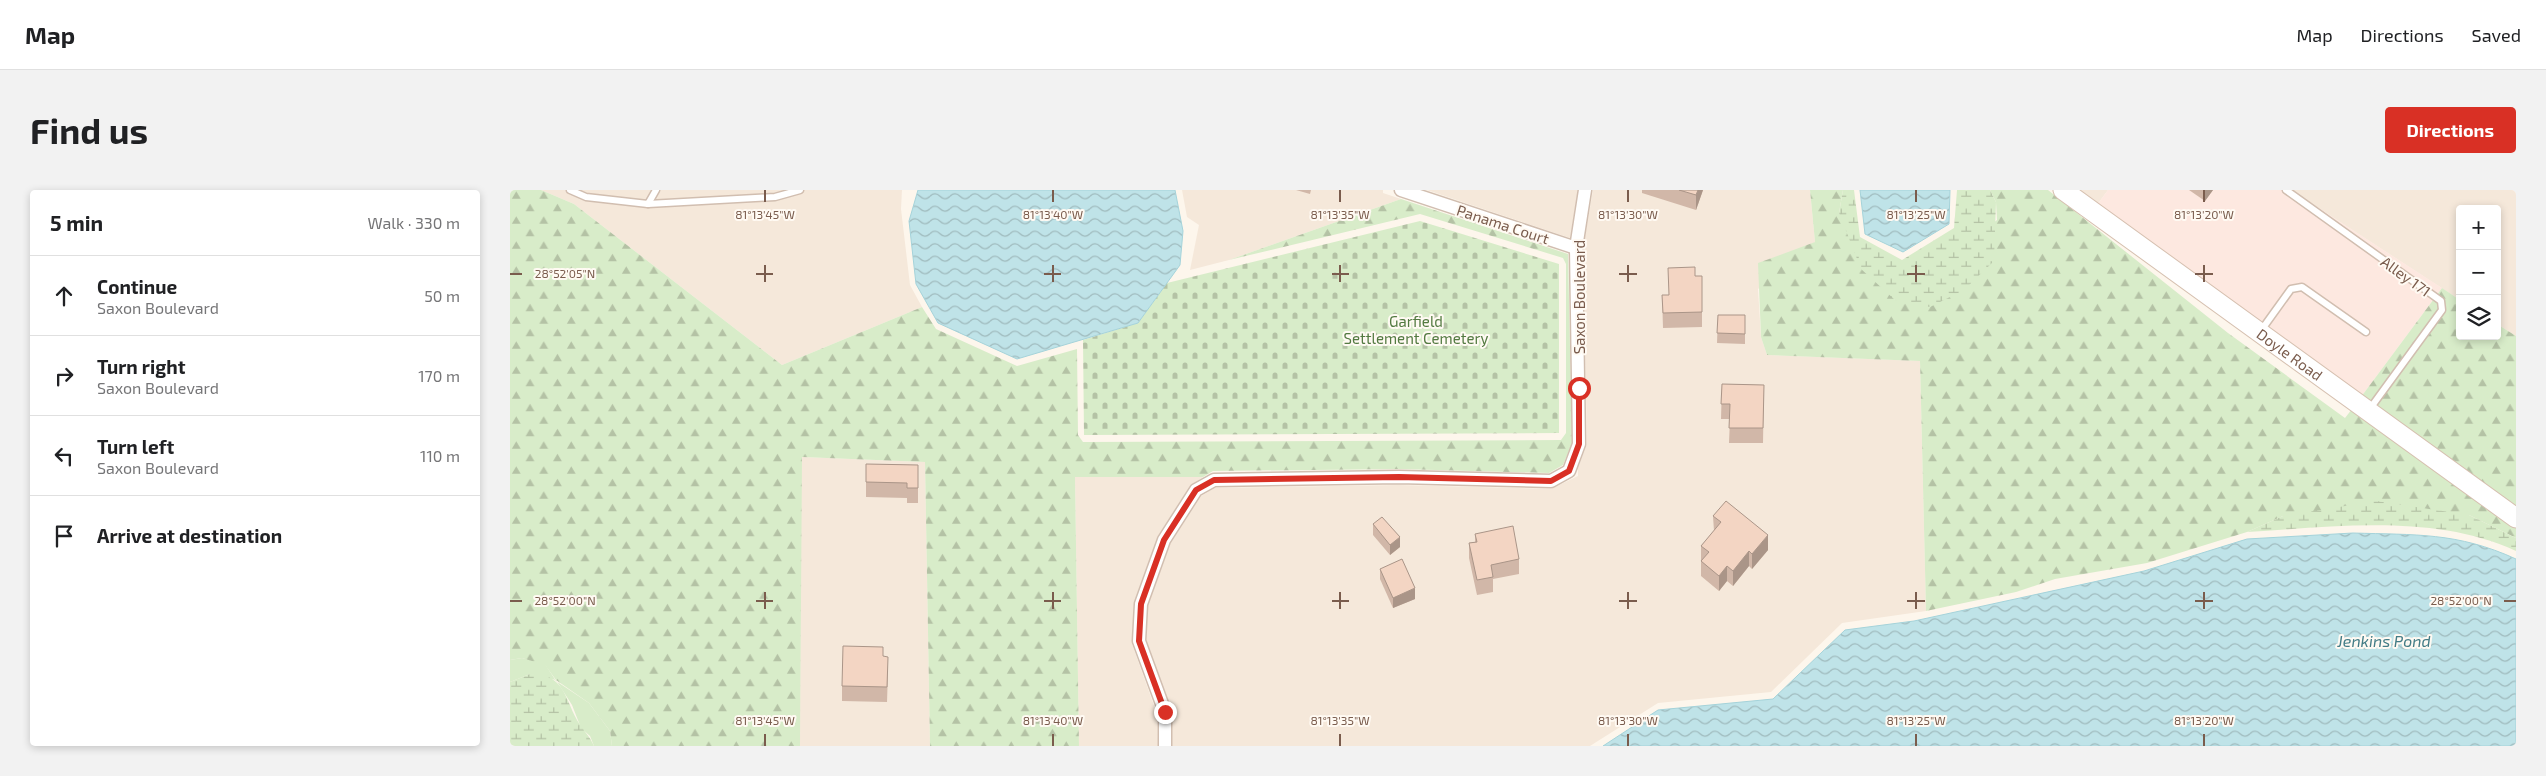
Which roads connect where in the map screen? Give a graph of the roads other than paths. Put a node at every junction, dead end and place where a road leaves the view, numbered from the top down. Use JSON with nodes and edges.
{"nodes":[{"id":1,"x":570,"y":190,"type":"edge"},
{"id":2,"x":656,"y":190,"type":"edge"},
{"id":3,"x":800,"y":190,"type":"edge"},
{"id":4,"x":1401,"y":190,"type":"edge"},
{"id":5,"x":1586,"y":190,"type":"edge"},
{"id":6,"x":2062,"y":190,"type":"edge"},
{"id":7,"x":2286,"y":190,"type":"edge"},
{"id":8,"x":648,"y":204,"type":"junction"},
{"id":9,"x":1576,"y":248,"type":"junction"},
{"id":10,"x":2366,"y":332,"type":"dead end"},
{"id":11,"x":2260,"y":333,"type":"junction"},
{"id":12,"x":2368,"y":411,"type":"junction"},
{"id":13,"x":2516,"y":518,"type":"edge"},
{"id":14,"x":1165,"y":746,"type":"edge"}],
"edges":[{"from":1,"to":8,"type":"lane"},
{"from":2,"to":8,"type":"lane"},
{"from":3,"to":8,"type":"lane"},
{"from":4,"to":9,"type":"street","name":"Panama Court"},
{"from":5,"to":9,"type":"street","name":"Saxon Boulevard"},
{"from":6,"to":11,"type":"main road","name":"Doyle Road"},
{"from":7,"to":12,"type":"lane","name":"Alley 171"},
{"from":9,"to":14,"type":"street","name":"Saxon Boulevard"},
{"from":10,"to":11,"type":"lane"},
{"from":11,"to":12,"type":"main road","name":"Doyle Road"},
{"from":12,"to":13,"type":"main road","name":"Doyle Road"}]}
